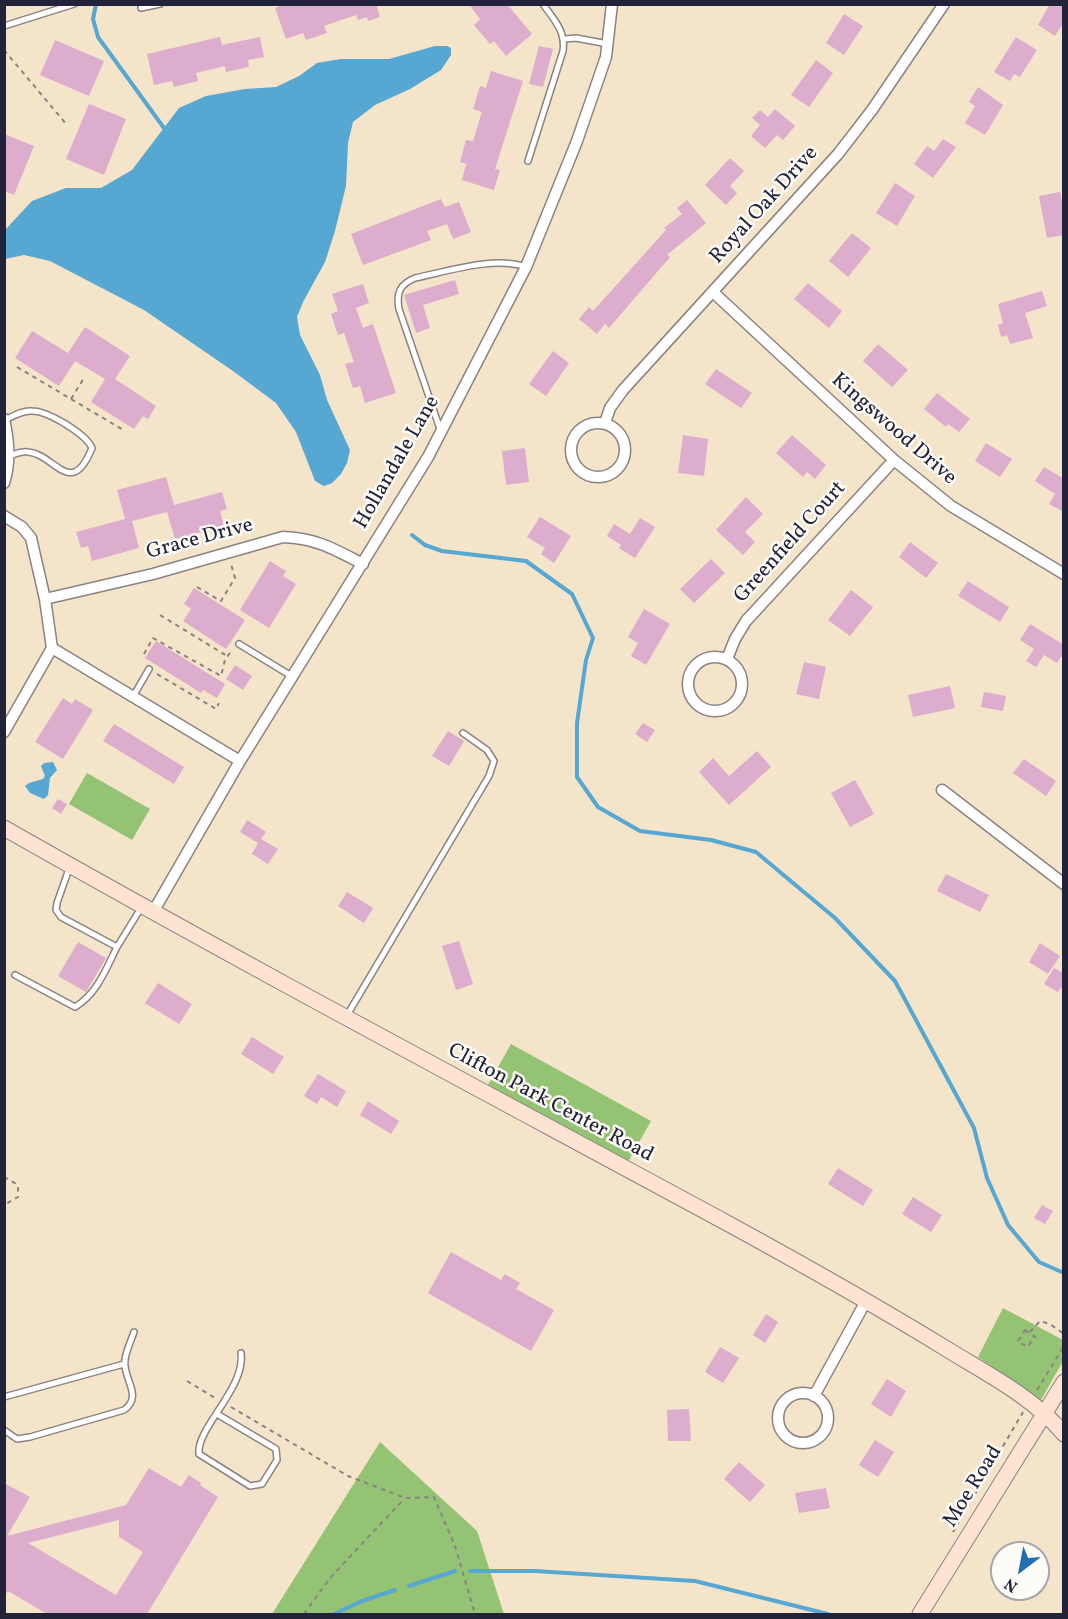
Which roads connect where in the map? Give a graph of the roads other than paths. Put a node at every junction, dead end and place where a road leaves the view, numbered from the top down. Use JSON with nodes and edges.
{"nodes":[{"id":1,"x":74,"y":4,"type":"edge"},
{"id":2,"x":160,"y":4,"type":"edge"},
{"id":3,"x":543,"y":4,"type":"edge"},
{"id":4,"x":612,"y":4,"type":"edge"},
{"id":5,"x":944,"y":4,"type":"edge"},
{"id":6,"x":141,"y":8,"type":"dead end"},
{"id":7,"x":4,"y":26,"type":"edge"},
{"id":8,"x":565,"y":39,"type":"junction"},
{"id":9,"x":608,"y":44,"type":"junction"},
{"id":10,"x":528,"y":161,"type":"dead end"},
{"id":11,"x":526,"y":267,"type":"junction"},
{"id":12,"x":714,"y":292,"type":"junction"},
{"id":13,"x":5,"y":420,"type":"edge"},
{"id":14,"x":605,"y":423,"type":"junction"},
{"id":15,"x":441,"y":432,"type":"junction"},
{"id":16,"x":9,"y":456,"type":"junction"},
{"id":17,"x":894,"y":460,"type":"junction"},
{"id":18,"x":4,"y":483,"type":"edge"},
{"id":19,"x":4,"y":516,"type":"edge"},
{"id":20,"x":363,"y":564,"type":"junction"},
{"id":21,"x":1064,"y":574,"type":"edge"},
{"id":22,"x":45,"y":600,"type":"junction"},
{"id":23,"x":239,"y":644,"type":"road end"},
{"id":24,"x":52,"y":648,"type":"junction"},
{"id":25,"x":727,"y":660,"type":"junction"},
{"id":26,"x":149,"y":669,"type":"road end"},
{"id":27,"x":293,"y":676,"type":"junction"},
{"id":28,"x":134,"y":695,"type":"junction"},
{"id":29,"x":4,"y":732,"type":"edge"},
{"id":30,"x":464,"y":733,"type":"dead end"},
{"id":31,"x":240,"y":761,"type":"junction"},
{"id":32,"x":942,"y":790,"type":"dead end"},
{"id":33,"x":4,"y":828,"type":"edge"},
{"id":34,"x":70,"y":866,"type":"junction"},
{"id":35,"x":1064,"y":884,"type":"edge"},
{"id":36,"x":148,"y":909,"type":"junction"},
{"id":37,"x":117,"y":947,"type":"junction"},
{"id":38,"x":15,"y":975,"type":"dead end"},
{"id":39,"x":345,"y":1018,"type":"junction"},
{"id":40,"x":866,"y":1301,"type":"junction"},
{"id":41,"x":134,"y":1332,"type":"dead end"},
{"id":42,"x":241,"y":1353,"type":"dead end"},
{"id":43,"x":124,"y":1364,"type":"junction"},
{"id":44,"x":1064,"y":1382,"type":"edge"},
{"id":45,"x":814,"y":1396,"type":"junction"},
{"id":46,"x":4,"y":1397,"type":"edge"},
{"id":47,"x":1044,"y":1413,"type":"junction"},
{"id":48,"x":217,"y":1414,"type":"junction"},
{"id":49,"x":4,"y":1430,"type":"edge"},
{"id":50,"x":1064,"y":1434,"type":"edge"},
{"id":51,"x":920,"y":1614,"type":"edge"}],
"edges":[{"from":1,"to":7,"type":"lane"},
{"from":2,"to":6,"type":"lane"},
{"from":3,"to":8,"type":"lane"},
{"from":4,"to":9,"type":"street","name":"Hollandale Lane"},
{"from":5,"to":12,"type":"street","name":"Royal Oak Drive"},
{"from":8,"to":9,"type":"lane"},
{"from":8,"to":10,"type":"lane"},
{"from":9,"to":11,"type":"street","name":"Hollandale Lane"},
{"from":11,"to":15,"type":"street","name":"Hollandale Lane"},
{"from":11,"to":15,"type":"lane"},
{"from":12,"to":14,"type":"street","name":"Royal Oak Drive"},
{"from":12,"to":17,"type":"street","name":"Kingswood Drive"},
{"from":13,"to":16,"type":"street"},
{"from":13,"to":16,"type":"lane"},
{"from":14,"to":14,"type":"street"},
{"from":15,"to":20,"type":"street","name":"Hollandale Lane"},
{"from":16,"to":18,"type":"street"},
{"from":17,"to":21,"type":"street","name":"Kingswood Drive"},
{"from":17,"to":25,"type":"street","name":"Greenfield Court"},
{"from":19,"to":22,"type":"street"},
{"from":20,"to":22,"type":"street","name":"Grace Drive"},
{"from":20,"to":27,"type":"street","name":"Hollandale Lane"},
{"from":22,"to":24,"type":"street"},
{"from":23,"to":27,"type":"lane"},
{"from":24,"to":28,"type":"street"},
{"from":24,"to":29,"type":"street"},
{"from":25,"to":25,"type":"street"},
{"from":26,"to":28,"type":"lane"},
{"from":27,"to":31,"type":"street","name":"Hollandale Lane"},
{"from":28,"to":31,"type":"street"},
{"from":30,"to":39,"type":"lane"},
{"from":31,"to":36,"type":"street","name":"Hollandale Lane"},
{"from":32,"to":35,"type":"street"},
{"from":33,"to":34,"type":"street","name":"Clifton Park Center Road"},
{"from":34,"to":36,"type":"street","name":"Clifton Park Center Road"},
{"from":34,"to":37,"type":"lane"},
{"from":36,"to":37,"type":"lane"},
{"from":36,"to":39,"type":"street","name":"Clifton Park Center Road"},
{"from":37,"to":38,"type":"lane"},
{"from":39,"to":40,"type":"street","name":"Clifton Park Center Road"},
{"from":40,"to":45,"type":"street"},
{"from":40,"to":47,"type":"street","name":"Clifton Park Center Road"},
{"from":41,"to":43,"type":"lane"},
{"from":42,"to":48,"type":"lane"},
{"from":43,"to":46,"type":"lane"},
{"from":43,"to":49,"type":"lane"},
{"from":44,"to":47,"type":"street","name":"Moe Road"},
{"from":45,"to":45,"type":"street"},
{"from":47,"to":50,"type":"street","name":"Clifton Park Center Road"},
{"from":47,"to":51,"type":"street","name":"Moe Road"},
{"from":48,"to":48,"type":"lane"}]}
